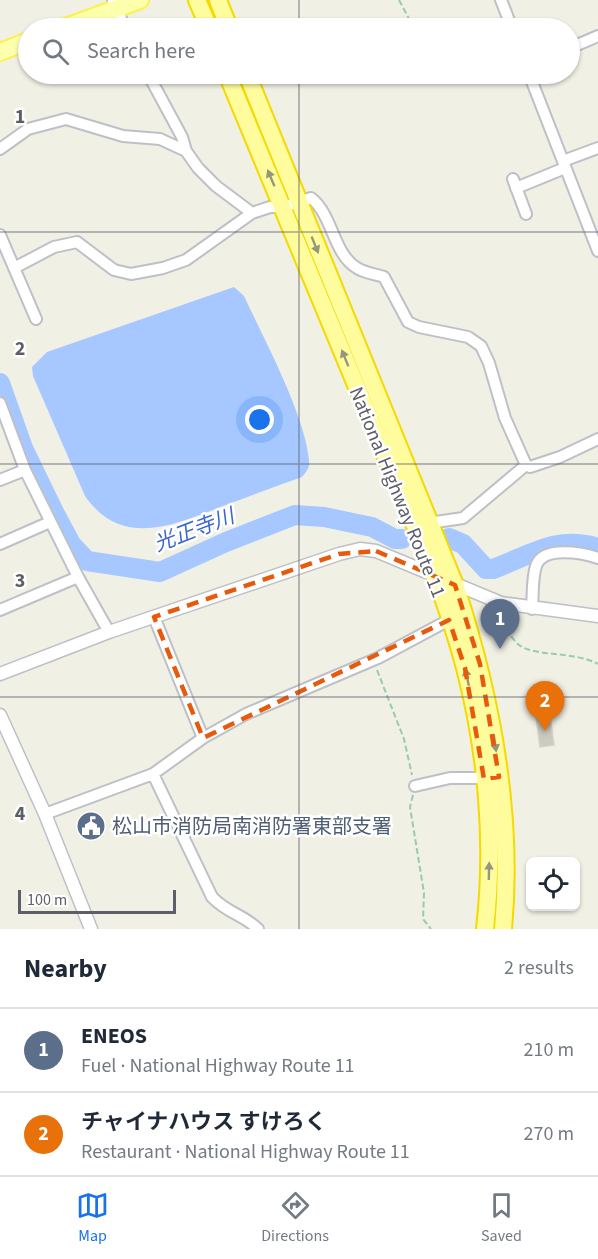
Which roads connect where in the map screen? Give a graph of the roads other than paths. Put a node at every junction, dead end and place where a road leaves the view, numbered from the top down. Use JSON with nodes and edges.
{"nodes":[{"id":1,"x":140,"y":0,"type":"edge"},
{"id":2,"x":197,"y":0,"type":"edge"},
{"id":3,"x":218,"y":0,"type":"edge"},
{"id":4,"x":501,"y":0,"type":"edge"},
{"id":5,"x":115,"y":4,"type":"edge"},
{"id":6,"x":85,"y":18,"type":"edge"},
{"id":7,"x":121,"y":18,"type":"edge"},
{"id":8,"x":204,"y":18,"type":"edge"},
{"id":9,"x":225,"y":18,"type":"edge"},
{"id":10,"x":508,"y":18,"type":"edge"},
{"id":11,"x":598,"y":36,"type":"edge"},
{"id":12,"x":580,"y":44,"type":"edge"},
{"id":13,"x":18,"y":45,"type":"edge"},
{"id":14,"x":0,"y":52,"type":"edge"},
{"id":15,"x":153,"y":84,"type":"edge"},
{"id":16,"x":232,"y":84,"type":"edge"},
{"id":17,"x":250,"y":84,"type":"edge"},
{"id":18,"x":533,"y":84,"type":"edge"},
{"id":19,"x":598,"y":148,"type":"edge"},
{"id":20,"x":0,"y":149,"type":"edge"},
{"id":21,"x":186,"y":151,"type":"junction"},
{"id":22,"x":564,"y":164,"type":"junction"},
{"id":23,"x":290,"y":205,"type":"junction"},
{"id":24,"x":252,"y":213,"type":"junction"},
{"id":25,"x":526,"y":214,"type":"dead end"},
{"id":26,"x":0,"y":235,"type":"edge"},
{"id":27,"x":598,"y":251,"type":"edge"},
{"id":28,"x":14,"y":267,"type":"junction"},
{"id":29,"x":36,"y":319,"type":"dead end"},
{"id":30,"x":0,"y":403,"type":"edge"},
{"id":31,"x":2,"y":416,"type":"edge"},
{"id":32,"x":598,"y":439,"type":"edge"},
{"id":33,"x":526,"y":465,"type":"junction"},
{"id":34,"x":24,"y":470,"type":"junction"},
{"id":35,"x":0,"y":480,"type":"edge"},
{"id":36,"x":50,"y":522,"type":"junction"},
{"id":37,"x":429,"y":523,"type":"junction"},
{"id":38,"x":0,"y":544,"type":"edge"},
{"id":39,"x":598,"y":558,"type":"edge"},
{"id":40,"x":433,"y":574,"type":"junction"},
{"id":41,"x":78,"y":577,"type":"junction"},
{"id":42,"x":455,"y":585,"type":"junction"},
{"id":43,"x":532,"y":609,"type":"junction"},
{"id":44,"x":0,"y":610,"type":"edge"},
{"id":45,"x":598,"y":616,"type":"edge"},
{"id":46,"x":154,"y":617,"type":"junction"},
{"id":47,"x":449,"y":620,"type":"junction"},
{"id":48,"x":109,"y":632,"type":"junction"},
{"id":49,"x":0,"y":674,"type":"edge"},
{"id":50,"x":0,"y":715,"type":"edge"},
{"id":51,"x":203,"y":738,"type":"junction"},
{"id":52,"x":153,"y":774,"type":"junction"},
{"id":53,"x":492,"y":778,"type":"junction"},
{"id":54,"x":415,"y":786,"type":"dead end"},
{"id":55,"x":45,"y":814,"type":"junction"},
{"id":56,"x":91,"y":929,"type":"edge"},
{"id":57,"x":258,"y":929,"type":"edge"},
{"id":58,"x":485,"y":929,"type":"edge"},
{"id":59,"x":504,"y":929,"type":"edge"}],
"edges":[{"from":1,"to":5,"type":"main road"},
{"from":2,"to":8,"type":"highway"},
{"from":3,"to":9,"type":"highway"},
{"from":4,"to":10,"type":"street"},
{"from":5,"to":6,"type":"main road"},
{"from":5,"to":7,"type":"street"},
{"from":11,"to":12,"type":"street"},
{"from":13,"to":14,"type":"main road"},
{"from":15,"to":21,"type":"street"},
{"from":23,"to":16,"type":"highway","name":"National Highway Route 11","one_way":true},
{"from":17,"to":23,"type":"highway","name":"National Highway Route 11"},
{"from":18,"to":22,"type":"street"},
{"from":19,"to":22,"type":"street"},
{"from":20,"to":21,"type":"street"},
{"from":21,"to":24,"type":"street"},
{"from":22,"to":25,"type":"street"},
{"from":22,"to":27,"type":"street"},
{"from":23,"to":24,"type":"street"},
{"from":23,"to":33,"type":"street"},
{"from":23,"to":37,"type":"highway","name":"National Highway Route 11","one_way":true},
{"from":40,"to":23,"type":"highway","name":"National Highway Route 11","one_way":true},
{"from":24,"to":28,"type":"street"},
{"from":26,"to":28,"type":"street"},
{"from":28,"to":29,"type":"street"},
{"from":30,"to":31,"type":"street"},
{"from":31,"to":34,"type":"street"},
{"from":32,"to":33,"type":"street"},
{"from":33,"to":37,"type":"street"},
{"from":34,"to":35,"type":"street"},
{"from":34,"to":36,"type":"street"},
{"from":36,"to":38,"type":"street"},
{"from":36,"to":41,"type":"street"},
{"from":37,"to":42,"type":"highway","name":"National Highway Route 11"},
{"from":39,"to":43,"type":"street"},
{"from":40,"to":42,"type":"street"},
{"from":40,"to":46,"type":"street"},
{"from":40,"to":47,"type":"highway","name":"National Highway Route 11"},
{"from":41,"to":44,"type":"street"},
{"from":41,"to":48,"type":"street"},
{"from":42,"to":43,"type":"street"},
{"from":42,"to":53,"type":"highway","name":"National Highway Route 11","one_way":true},
{"from":43,"to":45,"type":"street"},
{"from":46,"to":48,"type":"street"},
{"from":46,"to":51,"type":"street"},
{"from":47,"to":51,"type":"street"},
{"from":53,"to":47,"type":"highway","name":"National Highway Route 11","one_way":true},
{"from":48,"to":49,"type":"street"},
{"from":50,"to":55,"type":"street"},
{"from":51,"to":52,"type":"street"},
{"from":52,"to":55,"type":"street"},
{"from":52,"to":57,"type":"street"},
{"from":53,"to":54,"type":"street"},
{"from":58,"to":53,"type":"highway","name":"National Highway Route 11","one_way":true},
{"from":53,"to":59,"type":"highway","name":"National Highway Route 11"},
{"from":55,"to":56,"type":"street"}]}
